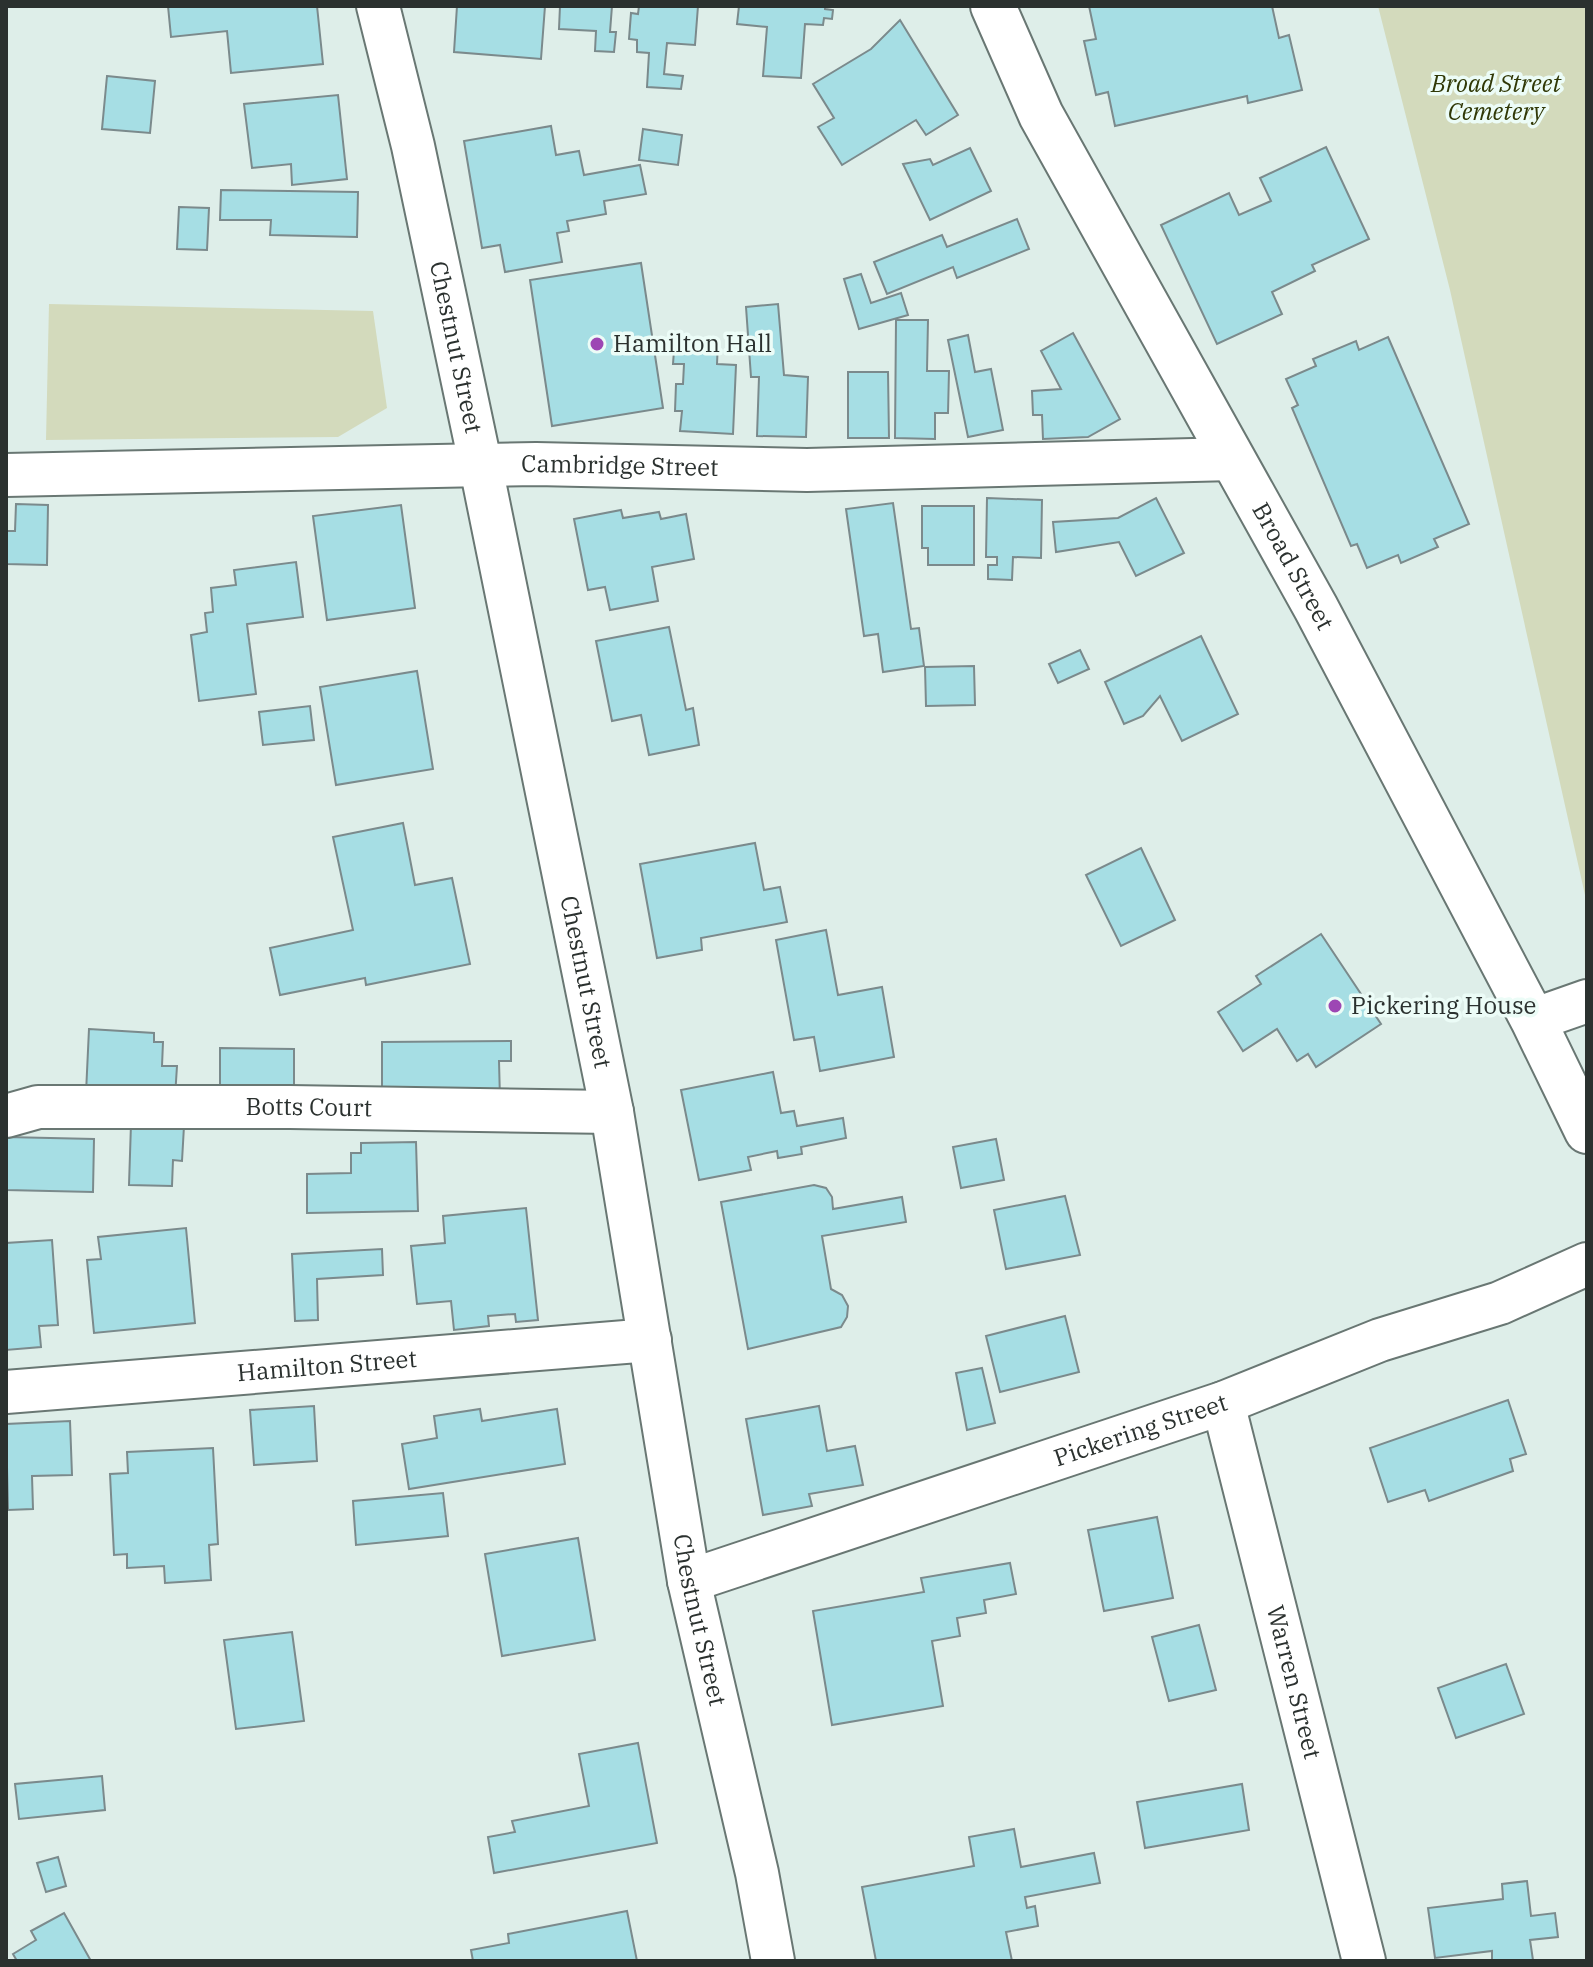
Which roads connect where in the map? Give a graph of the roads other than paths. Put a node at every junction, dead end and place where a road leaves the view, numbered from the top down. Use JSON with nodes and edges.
{"nodes":[{"id":1,"x":378,"y":6,"type":"edge"},
{"id":2,"x":993,"y":6,"type":"edge"},
{"id":3,"x":1233,"y":459,"type":"junction"},
{"id":4,"x":481,"y":467,"type":"junction"},
{"id":5,"x":6,"y":475,"type":"edge"},
{"id":6,"x":1587,"y":1001,"type":"edge"},
{"id":7,"x":1533,"y":1020,"type":"junction"},
{"id":8,"x":612,"y":1112,"type":"junction"},
{"id":9,"x":6,"y":1116,"type":"edge"},
{"id":10,"x":1587,"y":1131,"type":"edge"},
{"id":11,"x":1587,"y":1264,"type":"edge"},
{"id":12,"x":650,"y":1340,"type":"junction"},
{"id":13,"x":6,"y":1392,"type":"edge"},
{"id":14,"x":1223,"y":1403,"type":"junction"},
{"id":15,"x":689,"y":1581,"type":"junction"},
{"id":16,"x":773,"y":1961,"type":"edge"},
{"id":17,"x":1364,"y":1961,"type":"edge"}],
"edges":[{"from":1,"to":4,"type":"street","name":"Chestnut Street"},
{"from":2,"to":3,"type":"street","name":"Broad Street"},
{"from":3,"to":4,"type":"street","name":"Cambridge Street"},
{"from":3,"to":7,"type":"street","name":"Broad Street"},
{"from":4,"to":5,"type":"street","name":"Cambridge Street"},
{"from":4,"to":8,"type":"street","name":"Chestnut Street"},
{"from":6,"to":7,"type":"street"},
{"from":7,"to":10,"type":"street","name":"Broad Street"},
{"from":8,"to":9,"type":"street","name":"Botts Court"},
{"from":8,"to":12,"type":"street","name":"Chestnut Street"},
{"from":11,"to":14,"type":"street","name":"Pickering Street"},
{"from":12,"to":13,"type":"street","name":"Hamilton Street"},
{"from":12,"to":15,"type":"street","name":"Chestnut Street"},
{"from":14,"to":15,"type":"street","name":"Pickering Street"},
{"from":14,"to":17,"type":"street","name":"Warren Street"},
{"from":15,"to":16,"type":"street","name":"Chestnut Street"}]}
